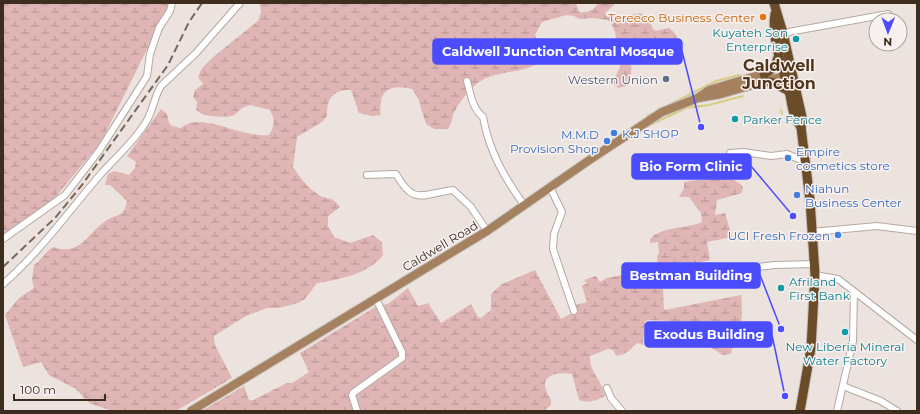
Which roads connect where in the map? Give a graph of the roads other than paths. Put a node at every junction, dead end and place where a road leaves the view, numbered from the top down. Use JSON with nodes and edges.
{"nodes":[{"id":1,"x":172,"y":3,"type":"edge"},
{"id":2,"x":240,"y":3,"type":"edge"},
{"id":3,"x":775,"y":7,"type":"edge"},
{"id":4,"x":868,"y":18,"type":"edge"},
{"id":5,"x":783,"y":33,"type":"junction"},
{"id":6,"x":779,"y":55,"type":"junction"},
{"id":7,"x":787,"y":71,"type":"junction"},
{"id":8,"x":764,"y":77,"type":"junction"},
{"id":9,"x":467,"y":82,"type":"dead end"},
{"id":10,"x":789,"y":91,"type":"junction"},
{"id":11,"x":800,"y":127,"type":"junction"},
{"id":12,"x":730,"y":153,"type":"dead end"},
{"id":13,"x":805,"y":160,"type":"junction"},
{"id":14,"x":367,"y":176,"type":"dead end"},
{"id":15,"x":550,"y":187,"type":"junction"},
{"id":16,"x":524,"y":205,"type":"junction"},
{"id":17,"x":487,"y":231,"type":"junction"},
{"id":18,"x":917,"y":231,"type":"edge"},
{"id":19,"x":812,"y":232,"type":"junction"},
{"id":20,"x":3,"y":240,"type":"edge"},
{"id":21,"x":814,"y":264,"type":"junction"},
{"id":22,"x":724,"y":271,"type":"dead end"},
{"id":23,"x":815,"y":276,"type":"junction"},
{"id":24,"x":3,"y":284,"type":"edge"},
{"id":25,"x":854,"y":292,"type":"junction"},
{"id":26,"x":376,"y":299,"type":"junction"},
{"id":27,"x":574,"y":311,"type":"dead end"},
{"id":28,"x":917,"y":340,"type":"edge"},
{"id":29,"x":843,"y":386,"type":"junction"},
{"id":30,"x":607,"y":388,"type":"dead end"},
{"id":31,"x":191,"y":411,"type":"edge"},
{"id":32,"x":357,"y":411,"type":"edge"},
{"id":33,"x":622,"y":411,"type":"edge"},
{"id":34,"x":800,"y":411,"type":"edge"},
{"id":35,"x":837,"y":411,"type":"edge"},
{"id":36,"x":897,"y":411,"type":"edge"}],
"edges":[{"from":1,"to":20,"type":"street"},
{"from":2,"to":24,"type":"street"},
{"from":3,"to":5,"type":"highway"},
{"from":3,"to":6,"type":"highway"},
{"from":4,"to":5,"type":"street"},
{"from":5,"to":7,"type":"highway"},
{"from":6,"to":7,"type":"highway"},
{"from":6,"to":8,"type":"highway"},
{"from":7,"to":8,"type":"main road","name":"Caldwell Road"},
{"from":7,"to":10,"type":"highway"},
{"from":7,"to":11,"type":"highway"},
{"from":8,"to":10,"type":"highway"},
{"from":8,"to":15,"type":"main road","name":"Caldwell Road"},
{"from":9,"to":16,"type":"street"},
{"from":10,"to":11,"type":"highway"},
{"from":11,"to":13,"type":"highway"},
{"from":12,"to":13,"type":"street"},
{"from":13,"to":19,"type":"highway"},
{"from":14,"to":17,"type":"street"},
{"from":15,"to":16,"type":"main road","name":"Caldwell Road"},
{"from":15,"to":27,"type":"street"},
{"from":16,"to":17,"type":"main road","name":"Caldwell Road"},
{"from":17,"to":26,"type":"main road","name":"Caldwell Road"},
{"from":18,"to":19,"type":"street"},
{"from":19,"to":21,"type":"highway"},
{"from":21,"to":22,"type":"street"},
{"from":21,"to":23,"type":"highway"},
{"from":23,"to":25,"type":"street"},
{"from":23,"to":34,"type":"highway"},
{"from":25,"to":28,"type":"street"},
{"from":25,"to":29,"type":"street"},
{"from":26,"to":31,"type":"main road","name":"Caldwell Road"},
{"from":26,"to":32,"type":"street"},
{"from":29,"to":35,"type":"street"},
{"from":29,"to":36,"type":"street"},
{"from":30,"to":33,"type":"street"}]}
